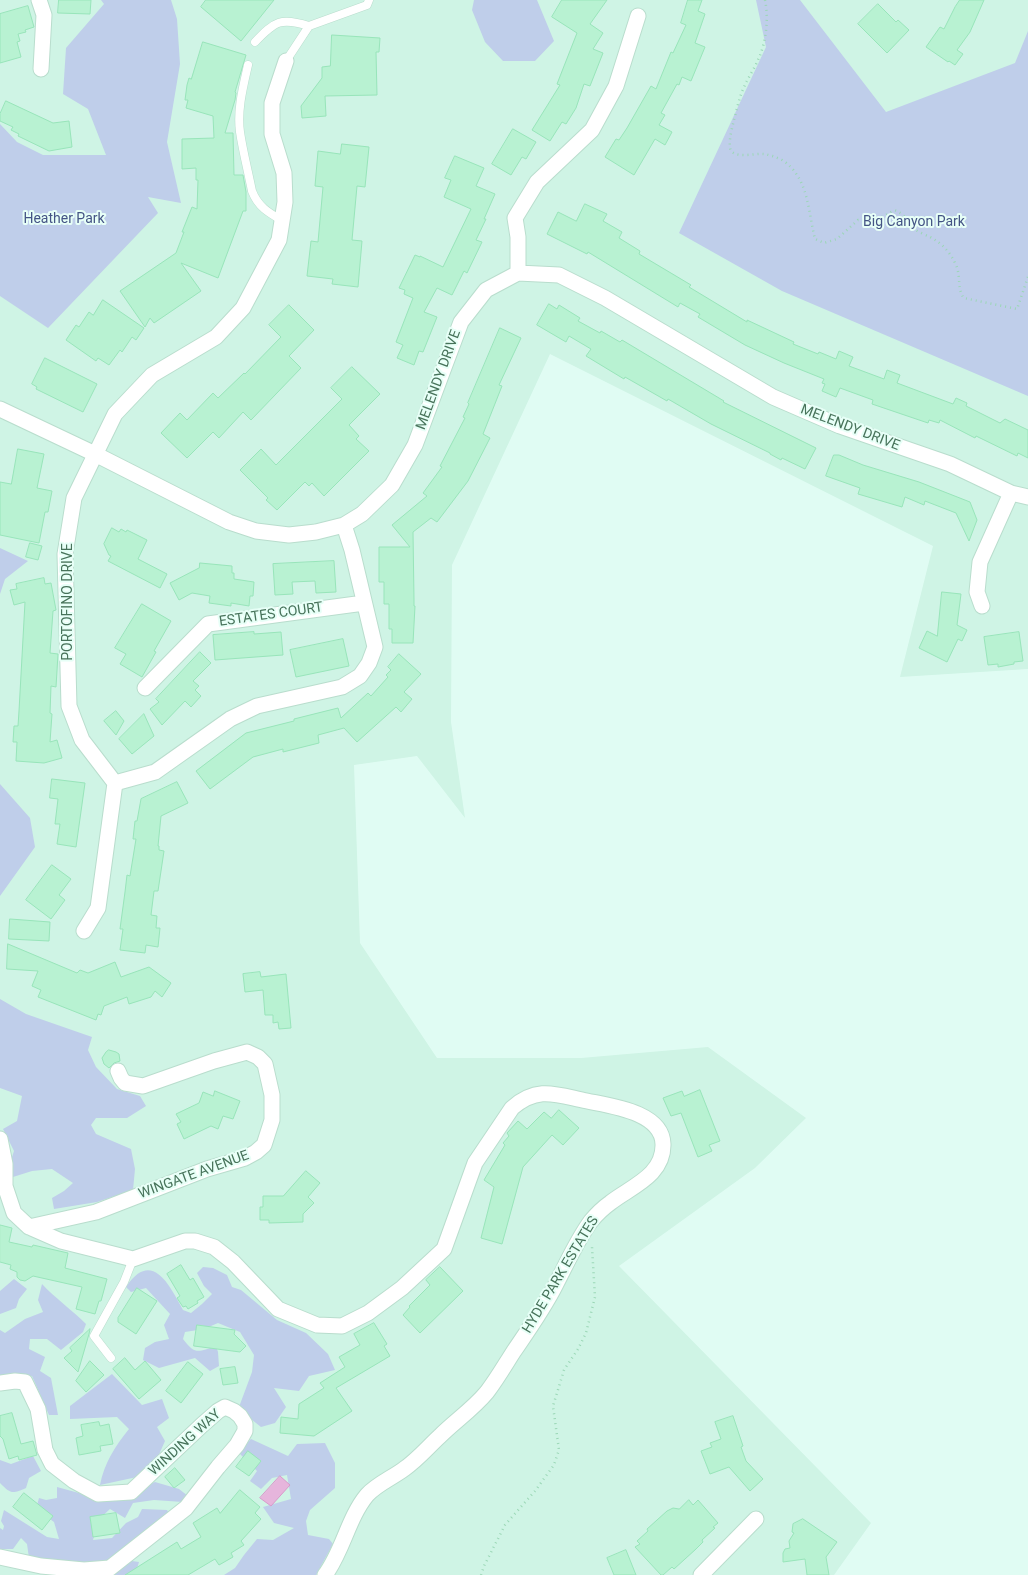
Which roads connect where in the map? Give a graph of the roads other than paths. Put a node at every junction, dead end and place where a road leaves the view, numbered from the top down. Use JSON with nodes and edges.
{"nodes":[{"id":1,"x":39,"y":0,"type":"edge"},
{"id":2,"x":369,"y":0,"type":"edge"},
{"id":3,"x":638,"y":16,"type":"dead end"},
{"id":4,"x":309,"y":26,"type":"junction"},
{"id":5,"x":254,"y":42,"type":"dead end"},
{"id":6,"x":286,"y":61,"type":"joint"},
{"id":7,"x":248,"y":65,"type":"dead end"},
{"id":8,"x":41,"y":69,"type":"dead end"},
{"id":9,"x":283,"y":221,"type":"junction"},
{"id":10,"x":518,"y":272,"type":"junction"},
{"id":11,"x":0,"y":409,"type":"edge"},
{"id":12,"x":95,"y":454,"type":"junction"},
{"id":13,"x":1011,"y":493,"type":"junction"},
{"id":14,"x":1028,"y":497,"type":"edge"},
{"id":15,"x":344,"y":525,"type":"junction"},
{"id":16,"x":364,"y":602,"type":"junction"},
{"id":17,"x":982,"y":606,"type":"dead end"},
{"id":18,"x":146,"y":688,"type":"dead end"},
{"id":19,"x":115,"y":783,"type":"junction"},
{"id":20,"x":84,"y":931,"type":"dead end"},
{"id":21,"x":118,"y":1071,"type":"dead end"},
{"id":22,"x":0,"y":1139,"type":"edge"},
{"id":23,"x":29,"y":1227,"type":"junction"},
{"id":24,"x":133,"y":1259,"type":"junction"},
{"id":25,"x":111,"y":1358,"type":"dead end"},
{"id":26,"x":0,"y":1383,"type":"edge"},
{"id":27,"x":756,"y":1519,"type":"dead end"},
{"id":28,"x":0,"y":1557,"type":"edge"},
{"id":29,"x":325,"y":1575,"type":"edge"},
{"id":30,"x":701,"y":1575,"type":"edge"}],
"edges":[{"from":1,"to":8,"type":"street"},
{"from":2,"to":4,"type":"lane"},
{"from":3,"to":10,"type":"street"},
{"from":4,"to":5,"type":"lane"},
{"from":4,"to":6,"type":"lane"},
{"from":6,"to":9,"type":"street","name":"PORTOFINO DRIVE"},
{"from":7,"to":9,"type":"lane"},
{"from":9,"to":12,"type":"street","name":"PORTOFINO DRIVE"},
{"from":10,"to":13,"type":"street","name":"MELENDY DRIVE"},
{"from":10,"to":15,"type":"street","name":"MELENDY DRIVE"},
{"from":11,"to":12,"type":"street","name":"MELENDY DRIVE"},
{"from":12,"to":15,"type":"street","name":"MELENDY DRIVE"},
{"from":12,"to":19,"type":"street","name":"PORTOFINO DRIVE"},
{"from":13,"to":14,"type":"street","name":"MELENDY DRIVE"},
{"from":13,"to":17,"type":"street"},
{"from":15,"to":16,"type":"street"},
{"from":16,"to":18,"type":"street","name":"ESTATES COURT"},
{"from":16,"to":19,"type":"street"},
{"from":19,"to":20,"type":"street"},
{"from":21,"to":23,"type":"street","name":"WINGATE AVENUE"},
{"from":22,"to":23,"type":"street"},
{"from":23,"to":24,"type":"street"},
{"from":24,"to":25,"type":"lane"},
{"from":24,"to":29,"type":"street","name":"HYDE PARK ESTATES"},
{"from":26,"to":28,"type":"street","name":"WINDING WAY"},
{"from":27,"to":30,"type":"street"}]}
